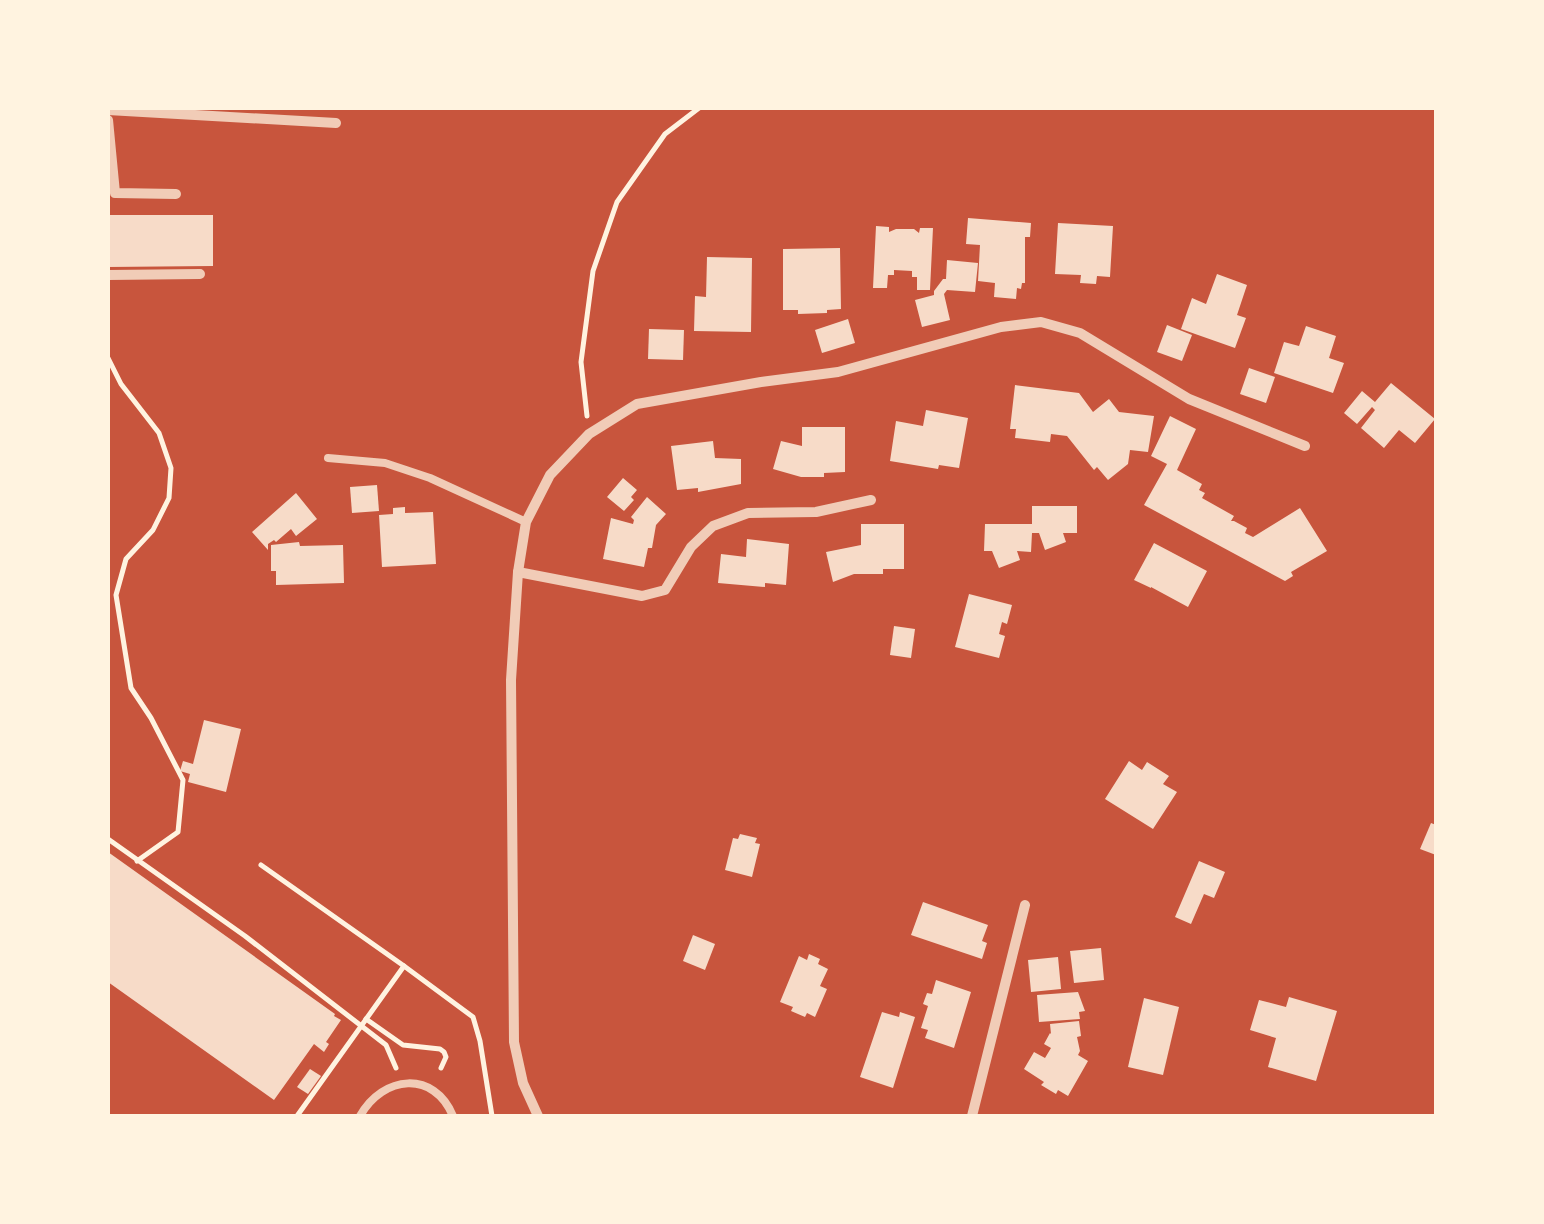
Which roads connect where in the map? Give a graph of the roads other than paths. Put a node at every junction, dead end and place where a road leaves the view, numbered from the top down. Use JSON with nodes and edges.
{"nodes":[{"id":1,"x":108,"y":110,"type":"edge"},
{"id":2,"x":108,"y":120,"type":"edge"},
{"id":3,"x":336,"y":123,"type":"dead end"},
{"id":4,"x":111,"y":193,"type":"edge"},
{"id":5,"x":176,"y":194,"type":"dead end"},
{"id":6,"x":200,"y":274,"type":"dead end"},
{"id":7,"x":108,"y":275,"type":"edge"},
{"id":8,"x":1306,"y":446,"type":"dead end"},
{"id":9,"x":328,"y":458,"type":"dead end"},
{"id":10,"x":871,"y":500,"type":"dead end"},
{"id":11,"x":526,"y":522,"type":"junction"},
{"id":12,"x":518,"y":572,"type":"junction"},
{"id":13,"x":1025,"y":905,"type":"dead end"},
{"id":14,"x":360,"y":1116,"type":"edge"},
{"id":15,"x":454,"y":1116,"type":"edge"},
{"id":16,"x":538,"y":1116,"type":"edge"},
{"id":17,"x":972,"y":1116,"type":"edge"}],
"edges":[{"from":1,"to":3,"type":"street"},
{"from":2,"to":4,"type":"street"},
{"from":4,"to":5,"type":"street"},
{"from":6,"to":7,"type":"street"},
{"from":8,"to":11,"type":"street"},
{"from":9,"to":11,"type":"lane"},
{"from":10,"to":12,"type":"street"},
{"from":11,"to":12,"type":"street"},
{"from":12,"to":16,"type":"street"},
{"from":13,"to":17,"type":"street"},
{"from":14,"to":15,"type":"lane"}]}
